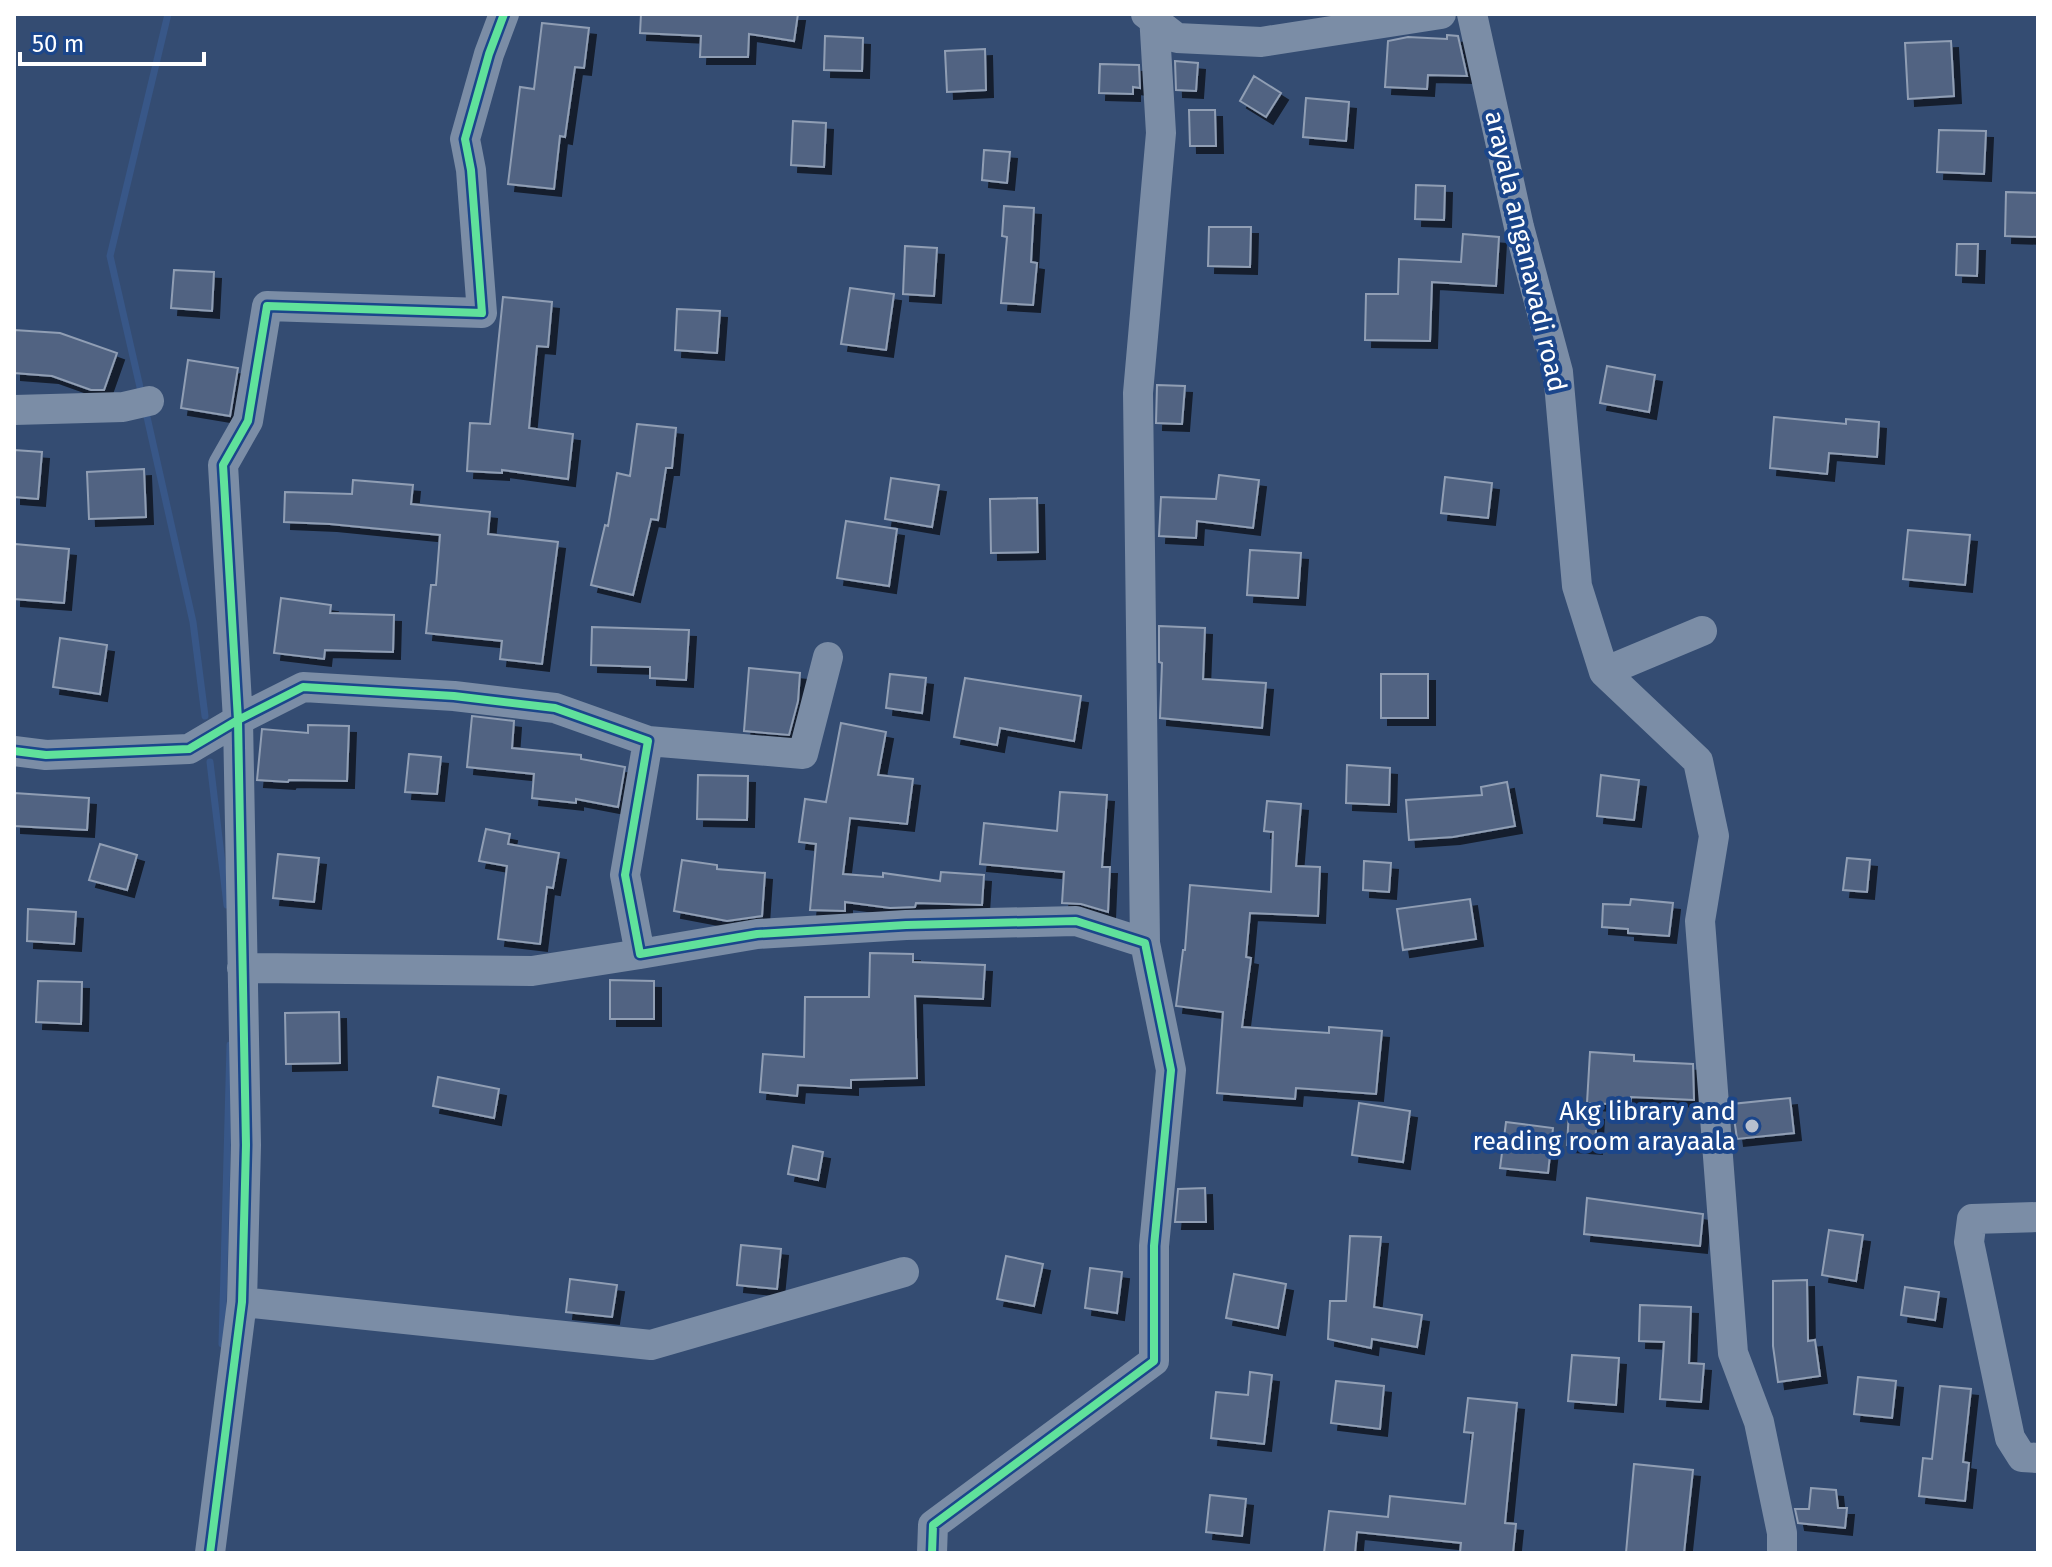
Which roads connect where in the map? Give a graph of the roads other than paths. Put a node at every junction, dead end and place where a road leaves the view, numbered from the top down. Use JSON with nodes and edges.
{"nodes":[{"id":1,"x":504,"y":14,"type":"edge"},
{"id":2,"x":1441,"y":14,"type":"edge"},
{"id":3,"x":1472,"y":14,"type":"edge"},
{"id":4,"x":1152,"y":16,"type":"edge"},
{"id":5,"x":149,"y":401,"type":"dead end"},
{"id":6,"x":14,"y":410,"type":"edge"},
{"id":7,"x":1702,"y":631,"type":"dead end"},
{"id":8,"x":828,"y":657,"type":"dead end"},
{"id":9,"x":1604,"y":672,"type":"junction"},
{"id":10,"x":238,"y":720,"type":"junction"},
{"id":11,"x":648,"y":741,"type":"junction"},
{"id":12,"x":14,"y":751,"type":"edge"},
{"id":13,"x":1145,"y":943,"type":"junction"},
{"id":14,"x":640,"y":954,"type":"junction"},
{"id":15,"x":242,"y":968,"type":"junction"},
{"id":16,"x":2038,"y":1217,"type":"edge"},
{"id":17,"x":904,"y":1272,"type":"dead end"},
{"id":18,"x":242,"y":1302,"type":"junction"},
{"id":19,"x":2038,"y":1458,"type":"edge"},
{"id":20,"x":210,"y":1553,"type":"edge"},
{"id":21,"x":932,"y":1553,"type":"edge"},
{"id":22,"x":1782,"y":1553,"type":"edge"}],
"edges":[{"from":1,"to":10,"type":"street"},
{"from":2,"to":4,"type":"street"},
{"from":3,"to":9,"type":"street","name":"arayala anganavadi road"},
{"from":4,"to":13,"type":"street"},
{"from":5,"to":6,"type":"street"},
{"from":7,"to":9,"type":"street"},
{"from":8,"to":11,"type":"street"},
{"from":9,"to":22,"type":"street","name":"arayala anganavadi road"},
{"from":10,"to":11,"type":"street"},
{"from":10,"to":12,"type":"street"},
{"from":10,"to":15,"type":"street"},
{"from":11,"to":14,"type":"street"},
{"from":13,"to":14,"type":"street"},
{"from":13,"to":21,"type":"street"},
{"from":14,"to":15,"type":"street"},
{"from":15,"to":18,"type":"street"},
{"from":16,"to":19,"type":"street"},
{"from":17,"to":18,"type":"street"},
{"from":18,"to":20,"type":"street"}]}
